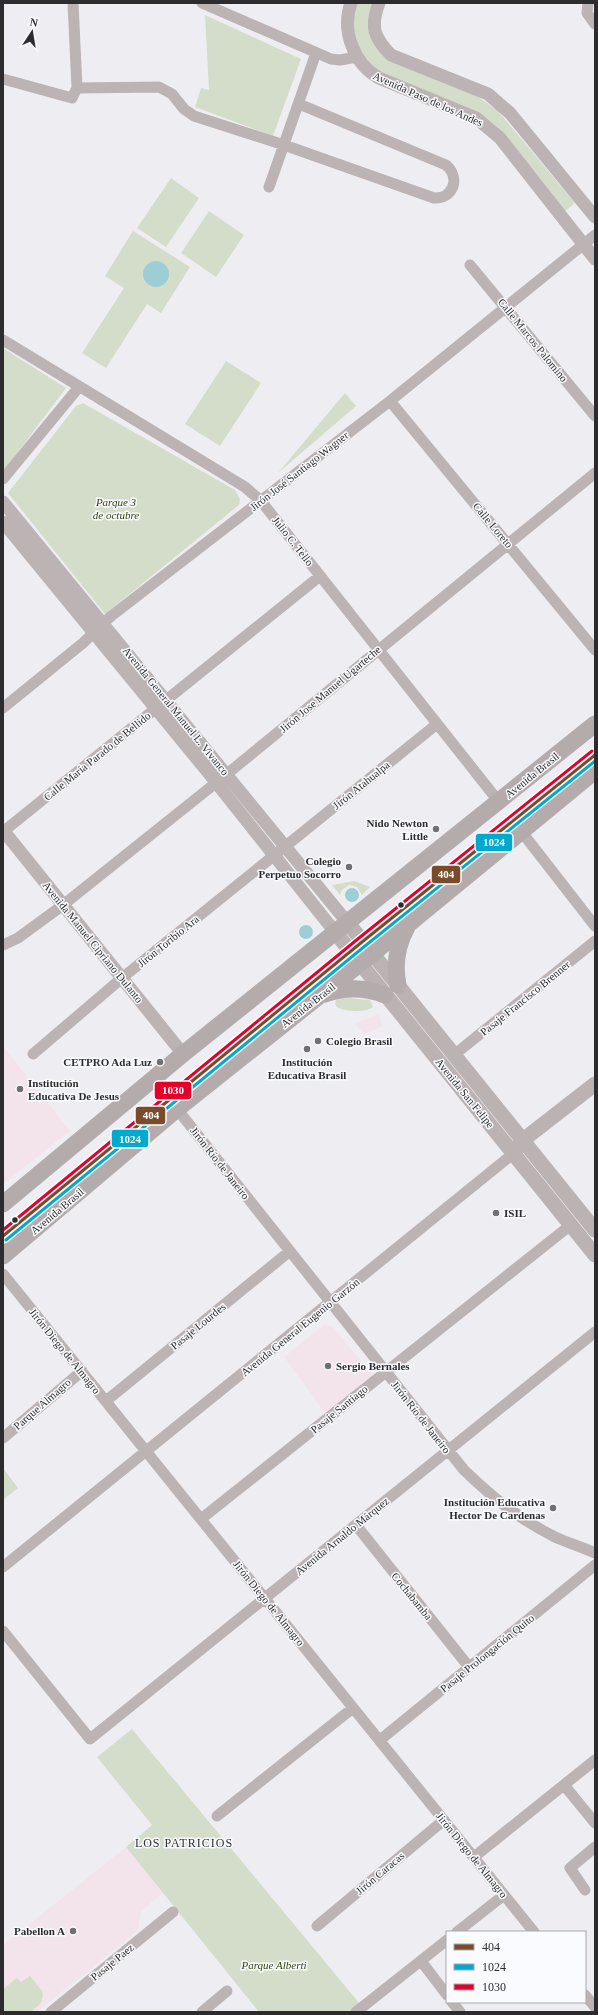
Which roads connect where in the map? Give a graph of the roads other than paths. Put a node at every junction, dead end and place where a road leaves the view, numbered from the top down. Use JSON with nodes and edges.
{"nodes":[{"id":1,"x":73,"y":3,"type":"edge"},
{"id":2,"x":202,"y":3,"type":"edge"},
{"id":3,"x":352,"y":3,"type":"edge"},
{"id":4,"x":379,"y":3,"type":"edge"},
{"id":5,"x":588,"y":3,"type":"edge"},
{"id":6,"x":595,"y":24,"type":"edge"},
{"id":7,"x":316,"y":53,"type":"junction"},
{"id":8,"x":357,"y":57,"type":"junction"},
{"id":9,"x":3,"y":79,"type":"edge"},
{"id":10,"x":77,"y":88,"type":"junction"},
{"id":11,"x":299,"y":104,"type":"junction"},
{"id":12,"x":284,"y":145,"type":"junction"},
{"id":13,"x":269,"y":187,"type":"dead end"},
{"id":14,"x":595,"y":217,"type":"edge"},
{"id":15,"x":595,"y":235,"type":"edge"},
{"id":16,"x":584,"y":245,"type":"junction"},
{"id":17,"x":595,"y":259,"type":"edge"},
{"id":18,"x":470,"y":265,"type":"dead end"},
{"id":19,"x":506,"y":307,"type":"junction"},
{"id":20,"x":3,"y":340,"type":"edge"},
{"id":21,"x":78,"y":387,"type":"junction"},
{"id":22,"x":390,"y":401,"type":"junction"},
{"id":23,"x":595,"y":416,"type":"edge"},
{"id":24,"x":595,"y":472,"type":"edge"},
{"id":25,"x":3,"y":479,"type":"edge"},
{"id":26,"x":261,"y":501,"type":"junction"},
{"id":27,"x":3,"y":502,"type":"edge"},
{"id":28,"x":3,"y":522,"type":"edge"},
{"id":29,"x":508,"y":543,"type":"junction"},
{"id":30,"x":320,"y":576,"type":"junction"},
{"id":31,"x":104,"y":623,"type":"junction"},
{"id":32,"x":94,"y":632,"type":"junction"},
{"id":33,"x":378,"y":649,"type":"junction"},
{"id":34,"x":595,"y":650,"type":"edge"},
{"id":35,"x":167,"y":701,"type":"junction"},
{"id":36,"x":3,"y":708,"type":"edge"},
{"id":37,"x":156,"y":709,"type":"junction"},
{"id":38,"x":437,"y":724,"type":"junction"},
{"id":39,"x":595,"y":724,"type":"edge"},
{"id":40,"x":595,"y":771,"type":"edge"},
{"id":41,"x":227,"y":774,"type":"junction"},
{"id":42,"x":215,"y":783,"type":"junction"},
{"id":43,"x":499,"y":802,"type":"junction"},
{"id":44,"x":4,"y":831,"type":"edge"},
{"id":45,"x":521,"y":831,"type":"junction"},
{"id":46,"x":286,"y":847,"type":"junction"},
{"id":47,"x":274,"y":855,"type":"junction"},
{"id":48,"x":63,"y":905,"type":"junction"},
{"id":49,"x":410,"y":922,"type":"junction"},
{"id":50,"x":595,"y":926,"type":"edge"},
{"id":51,"x":341,"y":927,"type":"junction"},
{"id":52,"x":595,"y":941,"type":"edge"},
{"id":53,"x":3,"y":945,"type":"edge"},
{"id":54,"x":366,"y":959,"type":"junction"},
{"id":55,"x":122,"y":978,"type":"junction"},
{"id":56,"x":391,"y":990,"type":"junction"},
{"id":57,"x":316,"y":999,"type":"junction"},
{"id":58,"x":33,"y":1054,"type":"dead end"},
{"id":59,"x":184,"y":1054,"type":"junction"},
{"id":60,"x":454,"y":1055,"type":"junction"},
{"id":61,"x":595,"y":1084,"type":"edge"},
{"id":62,"x":177,"y":1109,"type":"junction"},
{"id":63,"x":523,"y":1140,"type":"junction"},
{"id":64,"x":514,"y":1153,"type":"junction"},
{"id":65,"x":3,"y":1204,"type":"edge"},
{"id":66,"x":572,"y":1224,"type":"junction"},
{"id":67,"x":595,"y":1230,"type":"edge"},
{"id":68,"x":290,"y":1251,"type":"junction"},
{"id":69,"x":595,"y":1255,"type":"edge"},
{"id":70,"x":3,"y":1256,"type":"edge"},
{"id":71,"x":3,"y":1274,"type":"edge"},
{"id":72,"x":331,"y":1302,"type":"junction"},
{"id":73,"x":595,"y":1332,"type":"edge"},
{"id":74,"x":82,"y":1371,"type":"junction"},
{"id":75,"x":386,"y":1372,"type":"junction"},
{"id":76,"x":106,"y":1401,"type":"junction"},
{"id":77,"x":3,"y":1438,"type":"edge"},
{"id":78,"x":146,"y":1451,"type":"junction"},
{"id":79,"x":447,"y":1451,"type":"junction"},
{"id":80,"x":202,"y":1519,"type":"junction"},
{"id":81,"x":356,"y":1525,"type":"junction"},
{"id":82,"x":595,"y":1553,"type":"edge"},
{"id":83,"x":595,"y":1565,"type":"edge"},
{"id":84,"x":3,"y":1567,"type":"edge"},
{"id":85,"x":265,"y":1598,"type":"junction"},
{"id":86,"x":3,"y":1631,"type":"edge"},
{"id":87,"x":469,"y":1667,"type":"junction"},
{"id":88,"x":353,"y":1708,"type":"junction"},
{"id":89,"x":380,"y":1740,"type":"junction"},
{"id":90,"x":595,"y":1760,"type":"edge"},
{"id":91,"x":564,"y":1785,"type":"junction"},
{"id":92,"x":217,"y":1816,"type":"dead end"},
{"id":93,"x":444,"y":1820,"type":"junction"},
{"id":94,"x":595,"y":1823,"type":"edge"},
{"id":95,"x":595,"y":1847,"type":"edge"},
{"id":96,"x":474,"y":1857,"type":"junction"},
{"id":97,"x":585,"y":1890,"type":"dead end"},
{"id":98,"x":504,"y":1895,"type":"junction"},
{"id":99,"x":173,"y":1912,"type":"dead end"},
{"id":100,"x":317,"y":1926,"type":"dead end"},
{"id":101,"x":458,"y":1931,"type":"edge"},
{"id":102,"x":533,"y":1931,"type":"edge"},
{"id":103,"x":446,"y":1941,"type":"edge"},
{"id":104,"x":421,"y":1961,"type":"junction"},
{"id":105,"x":227,"y":1992,"type":"dead end"},
{"id":106,"x":446,"y":1994,"type":"edge"},
{"id":107,"x":586,"y":1996,"type":"edge"},
{"id":108,"x":453,"y":2003,"type":"edge"},
{"id":109,"x":595,"y":2007,"type":"edge"},
{"id":110,"x":51,"y":2012,"type":"edge"},
{"id":111,"x":202,"y":2012,"type":"edge"},
{"id":112,"x":356,"y":2012,"type":"edge"},
{"id":113,"x":460,"y":2012,"type":"edge"}],
"edges":[{"from":1,"to":10,"type":"street"},
{"from":2,"to":7,"type":"street"},
{"from":3,"to":8,"type":"street","name":"Avenida Paso de los Andes"},
{"from":4,"to":14,"type":"street"},
{"from":5,"to":6,"type":"street"},
{"from":7,"to":8,"type":"street"},
{"from":7,"to":11,"type":"street"},
{"from":8,"to":16,"type":"street","name":"Avenida Paso de los Andes"},
{"from":9,"to":10,"type":"street"},
{"from":10,"to":12,"type":"street"},
{"from":11,"to":12,"type":"street"},
{"from":11,"to":12,"type":"street"},
{"from":12,"to":13,"type":"street"},
{"from":15,"to":16,"type":"street","name":"Jirón José Santiago Wagner"},
{"from":16,"to":17,"type":"street","name":"Avenida Paso de los Andes"},
{"from":16,"to":19,"type":"street","name":"Jirón José Santiago Wagner"},
{"from":18,"to":19,"type":"street","name":"Calle Marcos Palomino"},
{"from":19,"to":22,"type":"street","name":"Jirón José Santiago Wagner"},
{"from":19,"to":23,"type":"street","name":"Calle Marcos Palomino"},
{"from":20,"to":21,"type":"street","name":"Julio C. Tello"},
{"from":21,"to":25,"type":"street"},
{"from":21,"to":26,"type":"street","name":"Julio C. Tello"},
{"from":22,"to":26,"type":"street","name":"Jirón José Santiago Wagner"},
{"from":22,"to":29,"type":"street","name":"Calle Loreto"},
{"from":24,"to":29,"type":"street","name":"Jirón Jose Manuel Ugarteche"},
{"from":26,"to":30,"type":"street","name":"Julio C. Tello"},
{"from":26,"to":31,"type":"street","name":"Jirón José Santiago Wagner"},
{"from":27,"to":31,"type":"street","name":"Avenida General Manuel L. Vivanco"},
{"from":28,"to":32,"type":"street","name":"Avenida General Manuel L. Vivanco"},
{"from":29,"to":33,"type":"street","name":"Jirón Jose Manuel Ugarteche"},
{"from":29,"to":34,"type":"street","name":"Calle Loreto"},
{"from":30,"to":33,"type":"street","name":"Julio C. Tello"},
{"from":30,"to":35,"type":"street","name":"Calle María Parado de Bellido"},
{"from":31,"to":32,"type":"street","name":"Jirón José Santiago Wagner"},
{"from":31,"to":35,"type":"street","name":"Avenida General Manuel L. Vivanco"},
{"from":32,"to":36,"type":"street","name":"Jirón José Santiago Wagner"},
{"from":32,"to":37,"type":"street","name":"Avenida General Manuel L. Vivanco"},
{"from":33,"to":38,"type":"street","name":"Julio C. Tello"},
{"from":33,"to":41,"type":"street","name":"Jirón Jose Manuel Ugarteche"},
{"from":35,"to":37,"type":"street","name":"Calle María Parado de Bellido"},
{"from":35,"to":41,"type":"street","name":"Avenida General Manuel L. Vivanco"},
{"from":37,"to":42,"type":"street","name":"Avenida General Manuel L. Vivanco"},
{"from":37,"to":44,"type":"street","name":"Calle María Parado de Bellido"},
{"from":38,"to":43,"type":"street","name":"Julio C. Tello"},
{"from":38,"to":46,"type":"street","name":"Jirón Atahualpa"},
{"from":39,"to":43,"type":"main road","name":"Avenida Brasil"},
{"from":40,"to":45,"type":"main road","name":"Avenida Brasil"},
{"from":41,"to":42,"type":"street","name":"Jirón Jose Manuel Ugarteche"},
{"from":41,"to":46,"type":"street","name":"Avenida General Manuel L. Vivanco"},
{"from":42,"to":47,"type":"street","name":"Avenida General Manuel L. Vivanco"},
{"from":42,"to":48,"type":"street","name":"Jirón Jose Manuel Ugarteche"},
{"from":43,"to":51,"type":"main road","name":"Avenida Brasil"},
{"from":44,"to":48,"type":"street","name":"Avenida Manuel Cipriano Dulanto"},
{"from":45,"to":49,"type":"main road","name":"Avenida Brasil"},
{"from":45,"to":50,"type":"street"},
{"from":46,"to":47,"type":"street","name":"Jirón Toribio Ara"},
{"from":46,"to":51,"type":"street","name":"Avenida General Manuel L. Vivanco"},
{"from":47,"to":51,"type":"street","name":"Avenida General Manuel L. Vivanco"},
{"from":47,"to":55,"type":"street","name":"Jirón Toribio Ara"},
{"from":48,"to":53,"type":"street","name":"Jirón Jose Manuel Ugarteche"},
{"from":48,"to":55,"type":"street","name":"Avenida Manuel Cipriano Dulanto"},
{"from":49,"to":54,"type":"main road","name":"Avenida Brasil"},
{"from":49,"to":56,"type":"main road"},
{"from":51,"to":54,"type":"main road","name":"Avenida San Felipe"},
{"from":51,"to":59,"type":"main road","name":"Avenida Brasil"},
{"from":52,"to":60,"type":"street","name":"Pasaje Francisco Brenner"},
{"from":54,"to":56,"type":"main road","name":"Avenida San Felipe"},
{"from":54,"to":57,"type":"main road","name":"Avenida Brasil"},
{"from":55,"to":58,"type":"street","name":"Jirón Toribio Ara"},
{"from":55,"to":59,"type":"street","name":"Avenida Manuel Cipriano Dulanto"},
{"from":56,"to":57,"type":"main road"},
{"from":56,"to":60,"type":"main road","name":"Avenida San Felipe"},
{"from":56,"to":64,"type":"main road","name":"Avenida San Felipe"},
{"from":57,"to":62,"type":"main road","name":"Avenida Brasil"},
{"from":59,"to":65,"type":"main road","name":"Avenida Brasil"},
{"from":60,"to":63,"type":"main road","name":"Avenida San Felipe"},
{"from":61,"to":63,"type":"main road","name":"Avenida General Eugenio Garzón"},
{"from":62,"to":68,"type":"street","name":"Jirón Río de Janeiro"},
{"from":62,"to":70,"type":"main road","name":"Avenida Brasil"},
{"from":63,"to":64,"type":"main road","name":"Avenida General Eugenio Garzón"},
{"from":63,"to":67,"type":"main road","name":"Avenida San Felipe"},
{"from":64,"to":66,"type":"main road","name":"Avenida San Felipe"},
{"from":64,"to":72,"type":"street","name":"Avenida General Eugenio Garzón"},
{"from":66,"to":69,"type":"main road","name":"Avenida San Felipe"},
{"from":66,"to":75,"type":"street","name":"Pasaje Santiago"},
{"from":68,"to":72,"type":"street","name":"Jirón Río de Janeiro"},
{"from":68,"to":76,"type":"street","name":"Pasaje Lourdes"},
{"from":71,"to":74,"type":"street","name":"Jirón Diego de Almagro"},
{"from":72,"to":75,"type":"street","name":"Jirón Río de Janeiro"},
{"from":72,"to":78,"type":"street","name":"Avenida General Eugenio Garzón"},
{"from":73,"to":79,"type":"street","name":"Avenida Arnaldo Márquez"},
{"from":74,"to":76,"type":"street","name":"Jirón Diego de Almagro"},
{"from":74,"to":77,"type":"street","name":"Parque Almagro"},
{"from":75,"to":79,"type":"street","name":"Jirón Río de Janeiro"},
{"from":75,"to":80,"type":"street","name":"Pasaje Santiago"},
{"from":76,"to":78,"type":"street","name":"Jirón Diego de Almagro"},
{"from":78,"to":80,"type":"street","name":"Jirón Diego de Almagro"},
{"from":78,"to":84,"type":"street","name":"Avenida General Eugenio Garzón"},
{"from":79,"to":81,"type":"street","name":"Avenida Arnaldo Márquez"},
{"from":79,"to":82,"type":"street","name":"Jirón Río de Janeiro"},
{"from":80,"to":85,"type":"street","name":"Jirón Diego de Almagro"},
{"from":81,"to":85,"type":"street","name":"Avenida Arnaldo Márquez"},
{"from":81,"to":87,"type":"street","name":"Cochabamba"},
{"from":83,"to":87,"type":"street","name":"Pasaje Prolongación Quito"},
{"from":85,"to":86,"type":"street","name":"Avenida Arnaldo Márquez"},
{"from":85,"to":88,"type":"street","name":"Jirón Diego de Almagro"},
{"from":87,"to":89,"type":"street","name":"Pasaje Prolongación Quito"},
{"from":88,"to":89,"type":"street","name":"Jirón Diego de Almagro"},
{"from":88,"to":92,"type":"street"},
{"from":89,"to":93,"type":"street","name":"Jirón Diego de Almagro"},
{"from":90,"to":91,"type":"street"},
{"from":91,"to":94,"type":"street"},
{"from":91,"to":96,"type":"street"},
{"from":93,"to":96,"type":"street","name":"Jirón Diego de Almagro"},
{"from":93,"to":100,"type":"street","name":"Jirón Caracas"},
{"from":95,"to":97,"type":"street"},
{"from":96,"to":98,"type":"street","name":"Jirón Diego de Almagro"},
{"from":98,"to":101,"type":"street"},
{"from":98,"to":102,"type":"street","name":"Jirón Diego de Almagro"},
{"from":99,"to":110,"type":"street","name":"Pasaje Paez"},
{"from":103,"to":104,"type":"street"},
{"from":104,"to":106,"type":"street"},
{"from":104,"to":112,"type":"street"},
{"from":105,"to":111,"type":"street"},
{"from":107,"to":109,"type":"street"},
{"from":108,"to":113,"type":"street"}]}
